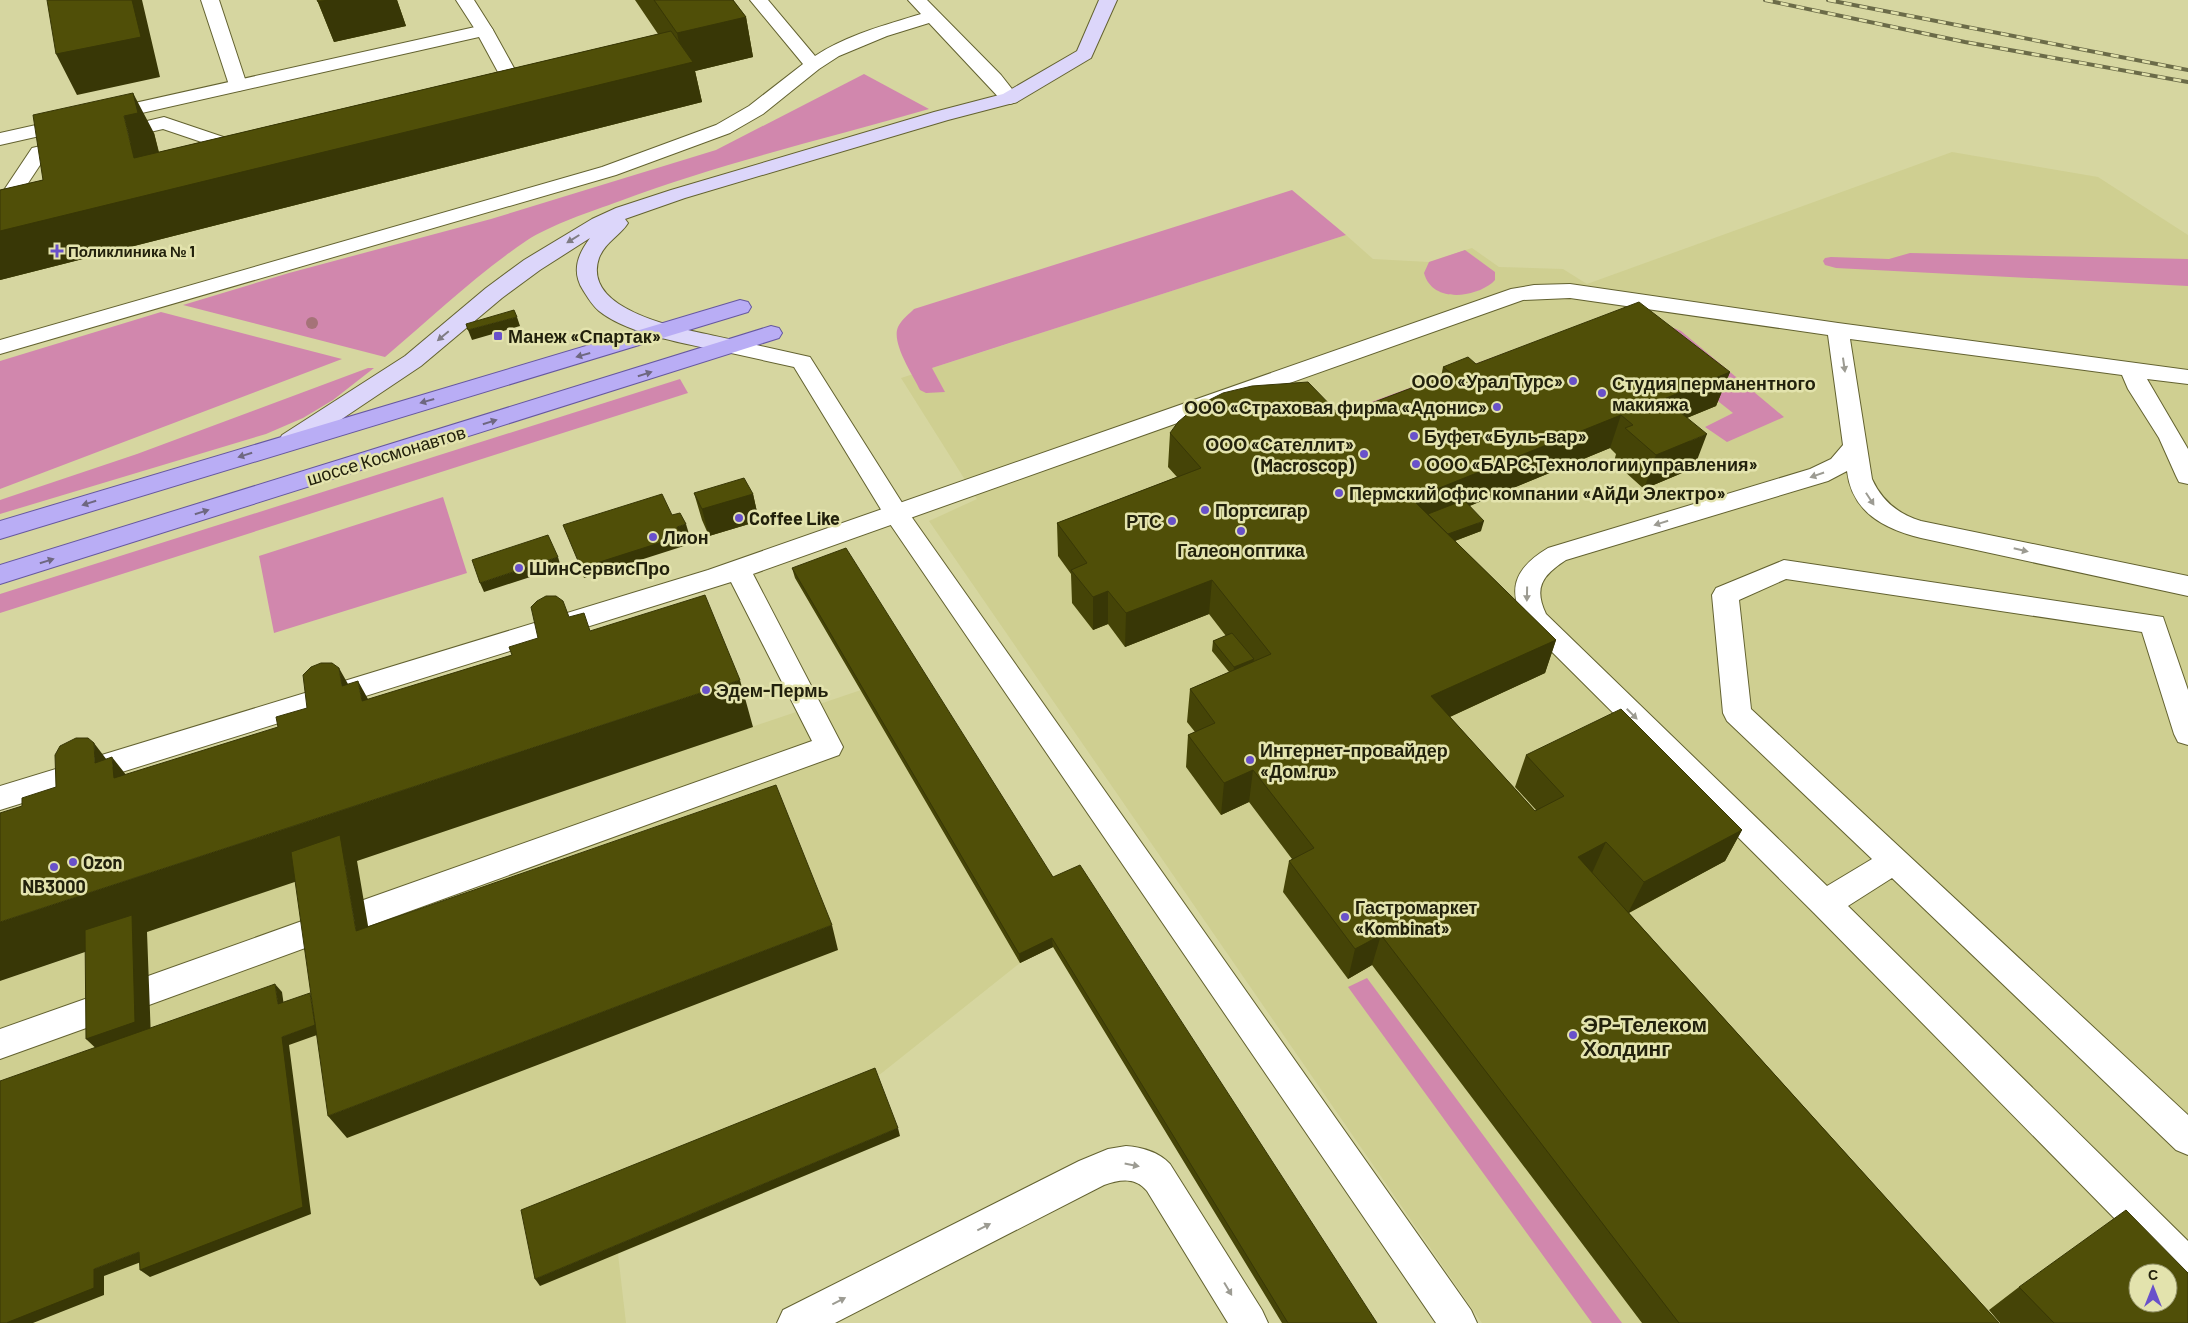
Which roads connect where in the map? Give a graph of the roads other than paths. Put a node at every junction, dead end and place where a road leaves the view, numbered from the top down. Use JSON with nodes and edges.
{"nodes":[{"id":1,"x":210,"y":0,"type":"edge"},
{"id":2,"x":465,"y":0,"type":"edge"},
{"id":3,"x":759,"y":0,"type":"edge"},
{"id":4,"x":917,"y":0,"type":"edge"},
{"id":5,"x":1108,"y":0,"type":"edge"},
{"id":6,"x":933,"y":16,"type":"junction"},
{"id":7,"x":484,"y":30,"type":"junction"},
{"id":8,"x":813,"y":65,"type":"junction"},
{"id":9,"x":238,"y":85,"type":"junction"},
{"id":10,"x":487,"y":95,"type":"edge"},
{"id":11,"x":1010,"y":98,"type":"junction"},
{"id":12,"x":0,"y":138,"type":"edge"},
{"id":13,"x":264,"y":147,"type":"edge"},
{"id":14,"x":649,"y":204,"type":"junction"},
{"id":15,"x":0,"y":211,"type":"edge"},
{"id":16,"x":740,"y":307,"type":"dead end"},
{"id":17,"x":1838,"y":330,"type":"junction"},
{"id":18,"x":663,"y":331,"type":"junction"},
{"id":19,"x":771,"y":333,"type":"dead end"},
{"id":20,"x":730,"y":346,"type":"junction"},
{"id":21,"x":0,"y":347,"type":"edge"},
{"id":22,"x":2131,"y":369,"type":"junction"},
{"id":23,"x":2188,"y":377,"type":"edge"},
{"id":24,"x":292,"y":441,"type":"junction"},
{"id":25,"x":1854,"y":447,"type":"junction"},
{"id":26,"x":2188,"y":476,"type":"edge"},
{"id":27,"x":897,"y":515,"type":"junction"},
{"id":28,"x":0,"y":530,"type":"edge"},
{"id":29,"x":738,"y":570,"type":"junction"},
{"id":30,"x":0,"y":576,"type":"edge"},
{"id":31,"x":2188,"y":586,"type":"edge"},
{"id":32,"x":2188,"y":734,"type":"edge"},
{"id":33,"x":0,"y":798,"type":"edge"},
{"id":34,"x":1894,"y":861,"type":"junction"},
{"id":35,"x":1825,"y":904,"type":"junction"},
{"id":36,"x":366,"y":913,"type":"dead end"},
{"id":37,"x":316,"y":930,"type":"edge"},
{"id":38,"x":149,"y":990,"type":"dead end"},
{"id":39,"x":102,"y":1008,"type":"edge"},
{"id":40,"x":0,"y":1044,"type":"edge"},
{"id":41,"x":2188,"y":1138,"type":"edge"},
{"id":42,"x":2188,"y":1267,"type":"edge"},
{"id":43,"x":796,"y":1323,"type":"edge"},
{"id":44,"x":1249,"y":1323,"type":"edge"},
{"id":45,"x":1458,"y":1323,"type":"edge"}],
"edges":[{"from":1,"to":9,"type":"street"},
{"from":2,"to":7,"type":"street"},
{"from":3,"to":8,"type":"street"},
{"from":4,"to":6,"type":"street"},
{"from":5,"to":11,"type":"main road"},
{"from":6,"to":8,"type":"street"},
{"from":6,"to":11,"type":"street"},
{"from":7,"to":9,"type":"street"},
{"from":7,"to":10,"type":"street"},
{"from":8,"to":21,"type":"street"},
{"from":9,"to":12,"type":"street"},
{"from":11,"to":14,"type":"main road"},
{"from":13,"to":15,"type":"street"},
{"from":14,"to":18,"type":"main road"},
{"from":14,"to":24,"type":"main road","one_way":true},
{"from":16,"to":18,"type":"main road"},
{"from":17,"to":22,"type":"street"},
{"from":17,"to":25,"type":"street","one_way":true},
{"from":17,"to":27,"type":"street"},
{"from":18,"to":20,"type":"main road"},
{"from":18,"to":24,"type":"main road","one_way":true},
{"from":19,"to":20,"type":"main road","name":"шоссе Космонавтов"},
{"from":20,"to":27,"type":"street"},
{"from":30,"to":20,"type":"main road","name":"шоссе Космонавтов","one_way":true},
{"from":22,"to":23,"type":"street"},
{"from":22,"to":26,"type":"street"},
{"from":24,"to":28,"type":"main road","one_way":true},
{"from":25,"to":31,"type":"street","one_way":true},
{"from":25,"to":35,"type":"street","one_way":true},
{"from":27,"to":29,"type":"street"},
{"from":27,"to":45,"type":"street"},
{"from":29,"to":33,"type":"street"},
{"from":29,"to":36,"type":"street"},
{"from":32,"to":34,"type":"street"},
{"from":34,"to":35,"type":"street"},
{"from":34,"to":41,"type":"street"},
{"from":35,"to":42,"type":"street"},
{"from":37,"to":38,"type":"street"},
{"from":39,"to":40,"type":"street"},
{"from":43,"to":44,"type":"street","one_way":true}]}
